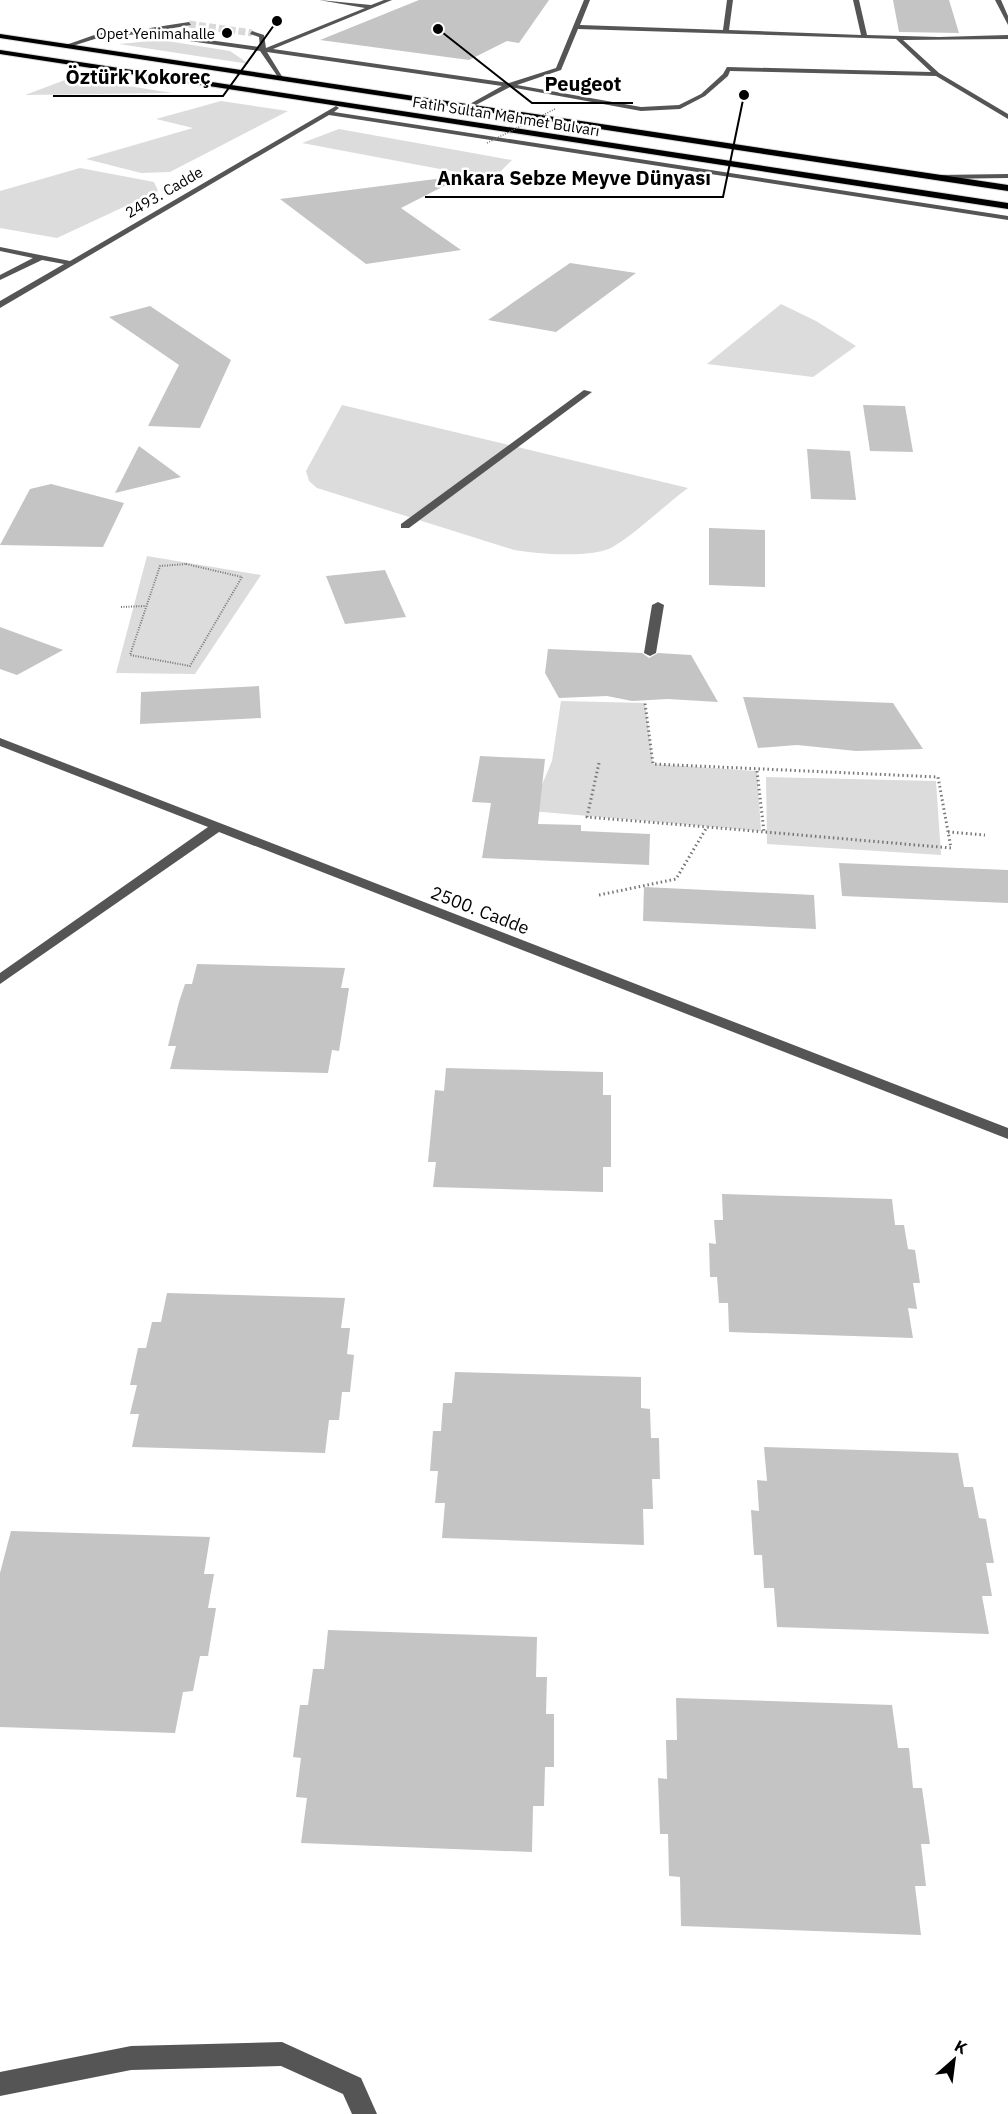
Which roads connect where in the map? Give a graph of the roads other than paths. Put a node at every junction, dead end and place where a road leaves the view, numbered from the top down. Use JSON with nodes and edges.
{"nodes":[{"id":1,"x":322,"y":0,"type":"edge"},
{"id":2,"x":389,"y":0,"type":"edge"},
{"id":3,"x":587,"y":0,"type":"edge"},
{"id":4,"x":730,"y":0,"type":"edge"},
{"id":5,"x":856,"y":0,"type":"edge"},
{"id":6,"x":998,"y":0,"type":"edge"},
{"id":7,"x":371,"y":7,"type":"junction"},
{"id":8,"x":1008,"y":23,"type":"edge"},
{"id":9,"x":189,"y":24,"type":"tunnel mouth"},
{"id":10,"x":576,"y":27,"type":"junction"},
{"id":11,"x":140,"y":32,"type":"junction"},
{"id":12,"x":726,"y":32,"type":"junction"},
{"id":13,"x":252,"y":33,"type":"dead end"},
{"id":14,"x":0,"y":36,"type":"edge"},
{"id":15,"x":865,"y":37,"type":"junction"},
{"id":16,"x":1008,"y":37,"type":"edge"},
{"id":17,"x":898,"y":38,"type":"junction"},
{"id":18,"x":66,"y":46,"type":"junction"},
{"id":19,"x":263,"y":51,"type":"junction"},
{"id":20,"x":0,"y":52,"type":"edge"},
{"id":21,"x":937,"y":74,"type":"junction"},
{"id":22,"x":280,"y":78,"type":"junction"},
{"id":23,"x":509,"y":85,"type":"junction"},
{"id":24,"x":342,"y":105,"type":"junction"},
{"id":25,"x":470,"y":106,"type":"junction"},
{"id":26,"x":328,"y":113,"type":"junction"},
{"id":27,"x":1008,"y":117,"type":"edge"},
{"id":28,"x":1002,"y":168,"type":"dead end"},
{"id":29,"x":995,"y":174,"type":"junction"},
{"id":30,"x":1008,"y":176,"type":"edge"},
{"id":31,"x":936,"y":177,"type":"junction"},
{"id":32,"x":1008,"y":188,"type":"edge"},
{"id":33,"x":1008,"y":206,"type":"edge"},
{"id":34,"x":1008,"y":218,"type":"edge"},
{"id":35,"x":0,"y":249,"type":"edge"},
{"id":36,"x":41,"y":257,"type":"junction"},
{"id":37,"x":69,"y":263,"type":"junction"},
{"id":38,"x":0,"y":278,"type":"edge"},
{"id":39,"x":0,"y":305,"type":"edge"},
{"id":40,"x":587,"y":392,"type":"dead end"},
{"id":41,"x":405,"y":526,"type":"dead end"},
{"id":42,"x":658,"y":605,"type":"dead end"},
{"id":43,"x":650,"y":653,"type":"dead end"},
{"id":44,"x":0,"y":742,"type":"edge"},
{"id":45,"x":217,"y":827,"type":"junction"},
{"id":46,"x":0,"y":980,"type":"edge"},
{"id":47,"x":1008,"y":1134,"type":"edge"},
{"id":48,"x":0,"y":2084,"type":"edge"},
{"id":49,"x":365,"y":2114,"type":"edge"}],
"edges":[{"from":1,"to":7,"type":"street"},
{"from":2,"to":7,"type":"street"},
{"from":3,"to":10,"type":"street"},
{"from":4,"to":12,"type":"street"},
{"from":5,"to":15,"type":"street"},
{"from":6,"to":8,"type":"street"},
{"from":7,"to":19,"type":"street"},
{"from":9,"to":11,"type":"street"},
{"from":10,"to":12,"type":"street"},
{"from":10,"to":23,"type":"street"},
{"from":11,"to":18,"type":"street"},
{"from":11,"to":19,"type":"street"},
{"from":12,"to":15,"type":"street"},
{"from":13,"to":19,"type":"street"},
{"from":14,"to":18,"type":"highway","name":"Fatih Sultan Mehmet Bulvarı"},
{"from":15,"to":17,"type":"street"},
{"from":16,"to":17,"type":"street"},
{"from":17,"to":21,"type":"street"},
{"from":18,"to":22,"type":"highway","name":"Fatih Sultan Mehmet Bulvarı"},
{"from":19,"to":22,"type":"street"},
{"from":19,"to":23,"type":"street"},
{"from":20,"to":24,"type":"highway","name":"Fatih Sultan Mehmet Bulvarı"},
{"from":21,"to":23,"type":"street"},
{"from":21,"to":27,"type":"street"},
{"from":22,"to":25,"type":"highway","name":"Fatih Sultan Mehmet Bulvarı"},
{"from":23,"to":25,"type":"street"},
{"from":24,"to":26,"type":"street","name":"2493. Cadde"},
{"from":24,"to":33,"type":"highway","name":"Fatih Sultan Mehmet Bulvarı"},
{"from":25,"to":31,"type":"highway","name":"Fatih Sultan Mehmet Bulvarı"},
{"from":26,"to":34,"type":"street"},
{"from":26,"to":37,"type":"street","name":"2493. Cadde"},
{"from":28,"to":29,"type":"street"},
{"from":29,"to":30,"type":"street"},
{"from":29,"to":31,"type":"street"},
{"from":31,"to":32,"type":"highway","name":"Fatih Sultan Mehmet Bulvarı"},
{"from":35,"to":36,"type":"street"},
{"from":36,"to":37,"type":"street"},
{"from":36,"to":38,"type":"street"},
{"from":37,"to":39,"type":"street","name":"2493. Cadde"},
{"from":40,"to":41,"type":"street"},
{"from":42,"to":43,"type":"street"},
{"from":44,"to":45,"type":"street","name":"2500. Cadde"},
{"from":45,"to":46,"type":"street"},
{"from":45,"to":47,"type":"street","name":"2500. Cadde"},
{"from":48,"to":49,"type":"street"}]}
